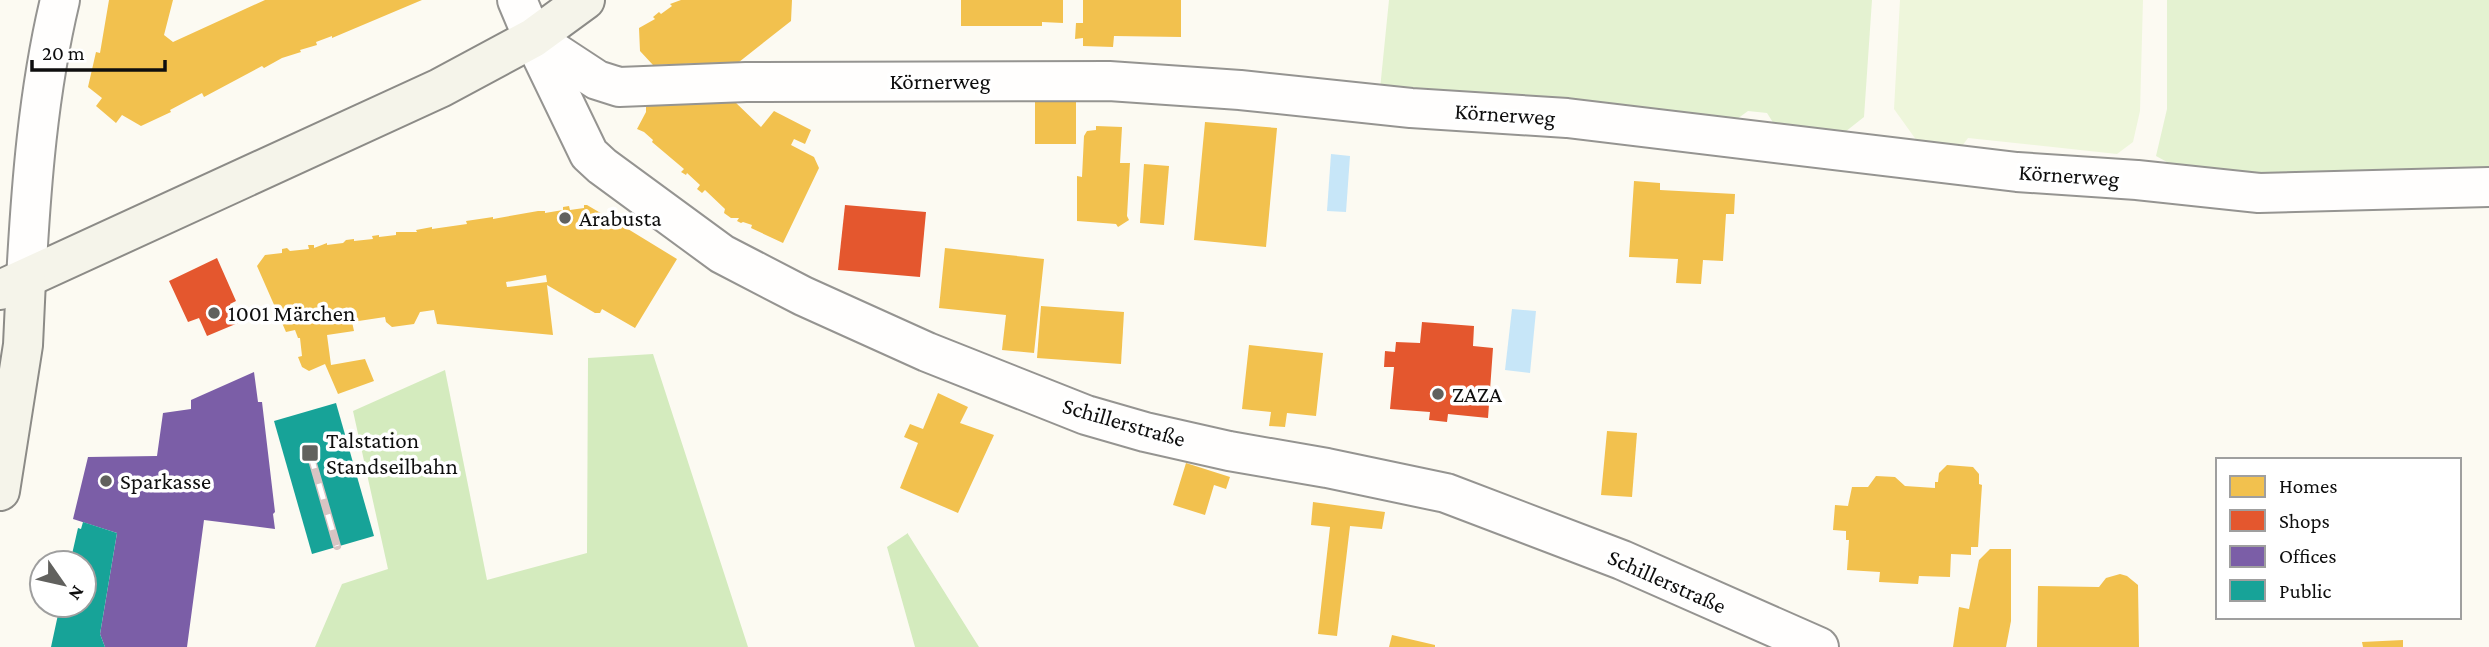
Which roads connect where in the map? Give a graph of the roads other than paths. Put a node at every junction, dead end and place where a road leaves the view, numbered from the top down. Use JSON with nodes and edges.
{"nodes":[{"id":1,"x":60,"y":0,"type":"edge"},
{"id":2,"x":517,"y":0,"type":"edge"},
{"id":3,"x":584,"y":0,"type":"edge"},
{"id":4,"x":533,"y":38,"type":"junction"},
{"id":5,"x":2489,"y":187,"type":"edge"},
{"id":6,"x":13,"y":285,"type":"edge"},
{"id":7,"x":5,"y":426,"type":"edge"},
{"id":8,"x":0,"y":491,"type":"edge"},
{"id":9,"x":1819,"y":647,"type":"edge"}],
"edges":[{"from":1,"to":6,"type":"street"},
{"from":2,"to":4,"type":"street","name":"Schillerstraße"},
{"from":3,"to":4,"type":"main road"},
{"from":4,"to":5,"type":"street","name":"Körnerweg"},
{"from":4,"to":6,"type":"main road"},
{"from":4,"to":9,"type":"street","name":"Schillerstraße"},
{"from":6,"to":7,"type":"main road"},
{"from":7,"to":8,"type":"main road"}]}
